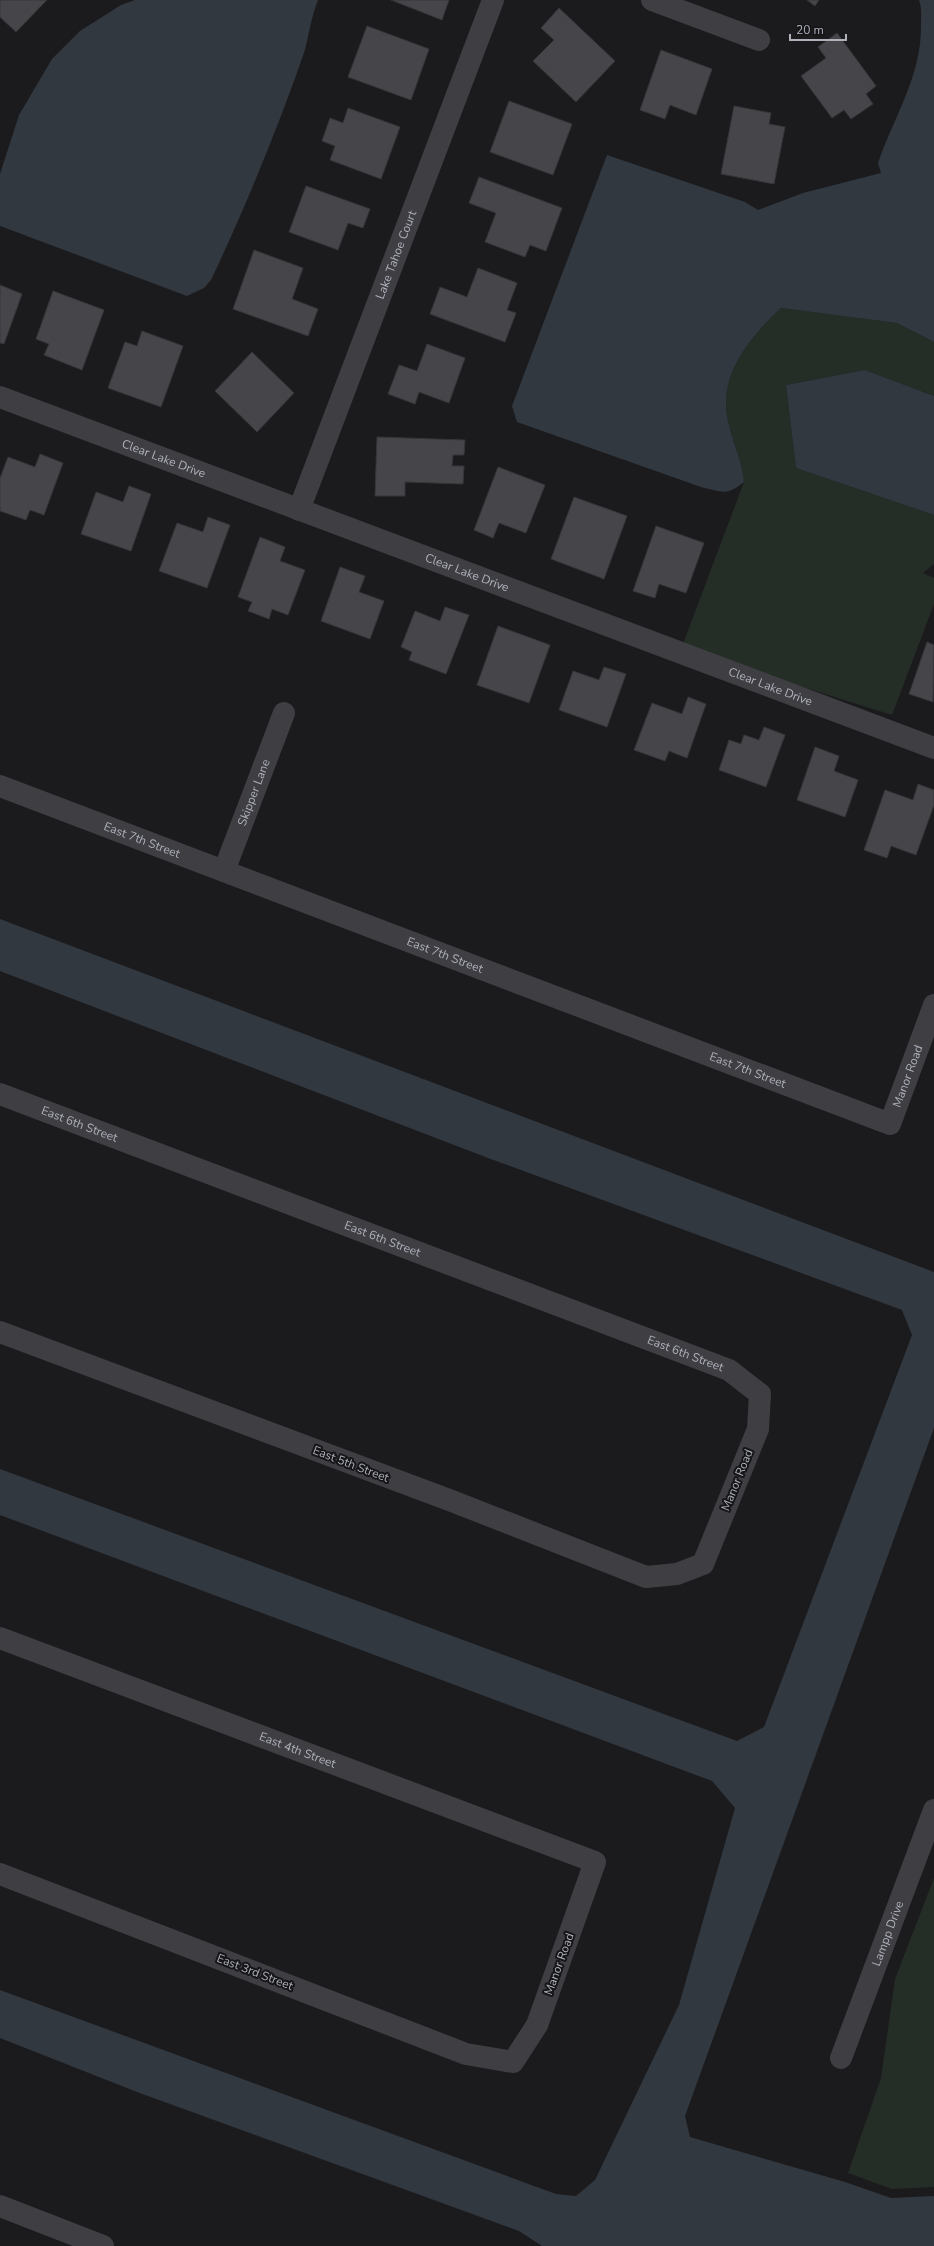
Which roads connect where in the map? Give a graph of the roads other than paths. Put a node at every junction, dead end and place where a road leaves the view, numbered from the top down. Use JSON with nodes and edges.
{"nodes":[{"id":1,"x":493,"y":0,"type":"edge"},
{"id":2,"x":652,"y":0,"type":"edge"},
{"id":3,"x":759,"y":40,"type":"dead end"},
{"id":4,"x":0,"y":397,"type":"edge"},
{"id":5,"x":299,"y":510,"type":"junction"},
{"id":6,"x":284,"y":713,"type":"dead end"},
{"id":7,"x":934,"y":748,"type":"edge"},
{"id":8,"x":0,"y":786,"type":"edge"},
{"id":9,"x":224,"y":871,"type":"junction"},
{"id":10,"x":934,"y":1005,"type":"edge"},
{"id":11,"x":0,"y":1094,"type":"edge"},
{"id":12,"x":890,"y":1124,"type":"joint"},
{"id":13,"x":0,"y":1332,"type":"edge"},
{"id":14,"x":760,"y":1394,"type":"joint"},
{"id":15,"x":703,"y":1564,"type":"joint"},
{"id":16,"x":0,"y":1638,"type":"edge"},
{"id":17,"x":934,"y":1810,"type":"edge"},
{"id":18,"x":595,"y":1862,"type":"joint"},
{"id":19,"x":0,"y":1874,"type":"edge"},
{"id":20,"x":840,"y":2058,"type":"dead end"},
{"id":21,"x":513,"y":2062,"type":"joint"},
{"id":22,"x":0,"y":2206,"type":"edge"},
{"id":23,"x":73,"y":2241,"type":"edge"},
{"id":24,"x":103,"y":2246,"type":"edge"}],
"edges":[{"from":1,"to":5,"type":"street","name":"Lake Tahoe Court"},
{"from":2,"to":3,"type":"street"},
{"from":4,"to":5,"type":"street","name":"Clear Lake Drive"},
{"from":5,"to":7,"type":"street","name":"Clear Lake Drive"},
{"from":6,"to":9,"type":"street","name":"Skipper Lane"},
{"from":8,"to":9,"type":"street","name":"East 7th Street"},
{"from":9,"to":12,"type":"street","name":"East 7th Street"},
{"from":10,"to":12,"type":"street","name":"Manor Road"},
{"from":11,"to":14,"type":"street","name":"East 6th Street"},
{"from":13,"to":15,"type":"street","name":"East 5th Street"},
{"from":14,"to":15,"type":"street","name":"Manor Road"},
{"from":16,"to":18,"type":"street","name":"East 4th Street"},
{"from":17,"to":20,"type":"street","name":"Lampp Drive"},
{"from":18,"to":21,"type":"street","name":"Manor Road"},
{"from":19,"to":21,"type":"street","name":"East 3rd Street"},
{"from":22,"to":23,"type":"street"},
{"from":23,"to":24,"type":"street"}]}
